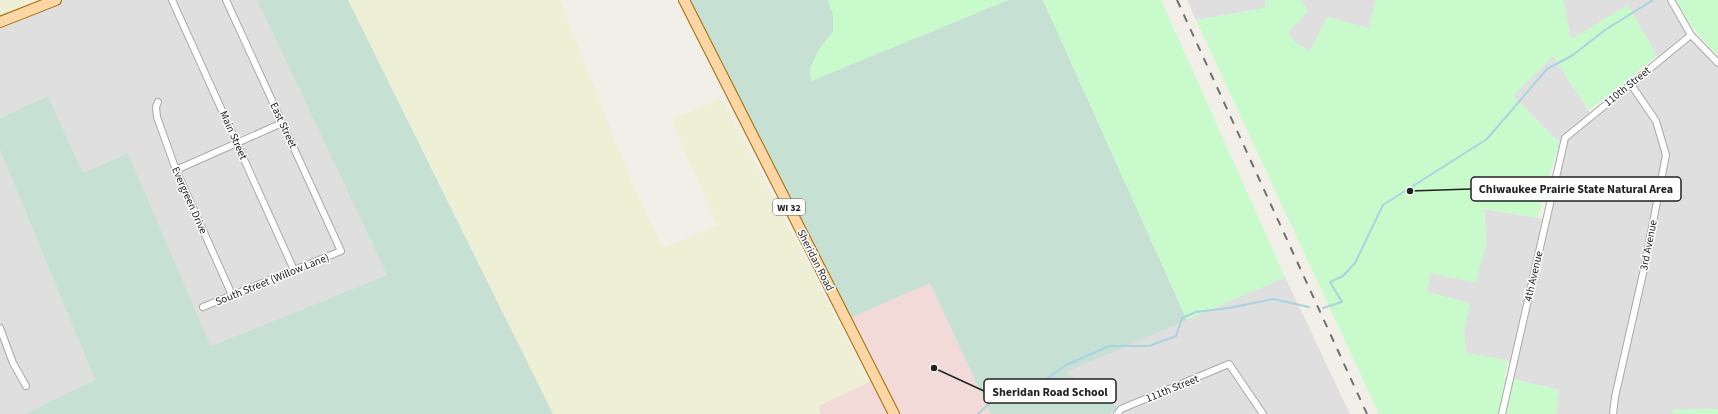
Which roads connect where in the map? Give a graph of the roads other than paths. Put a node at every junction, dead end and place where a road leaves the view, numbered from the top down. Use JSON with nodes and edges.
{"nodes":[{"id":1,"x":56,"y":0,"type":"edge"},
{"id":2,"x":172,"y":0,"type":"edge"},
{"id":3,"x":226,"y":0,"type":"edge"},
{"id":4,"x":684,"y":0,"type":"edge"},
{"id":5,"x":1671,"y":0,"type":"edge"},
{"id":6,"x":0,"y":22,"type":"edge"},
{"id":7,"x":1691,"y":35,"type":"junction"},
{"id":8,"x":1718,"y":63,"type":"edge"},
{"id":9,"x":1630,"y":83,"type":"junction"},
{"id":10,"x":158,"y":102,"type":"dead end"},
{"id":11,"x":282,"y":123,"type":"junction"},
{"id":12,"x":1565,"y":138,"type":"joint"},
{"id":13,"x":237,"y":143,"type":"junction"},
{"id":14,"x":176,"y":170,"type":"junction"},
{"id":15,"x":341,"y":250,"type":"joint"},
{"id":16,"x":294,"y":270,"type":"junction"},
{"id":17,"x":232,"y":295,"type":"junction"},
{"id":18,"x":203,"y":307,"type":"dead end"},
{"id":19,"x":0,"y":328,"type":"edge"},
{"id":20,"x":26,"y":386,"type":"dead end"},
{"id":21,"x":894,"y":414,"type":"edge"},
{"id":22,"x":1117,"y":414,"type":"edge"},
{"id":23,"x":1263,"y":414,"type":"edge"},
{"id":24,"x":1502,"y":414,"type":"edge"},
{"id":25,"x":1613,"y":414,"type":"edge"}],
"edges":[{"from":1,"to":6,"type":"main road"},
{"from":2,"to":13,"type":"street","name":"Main Street"},
{"from":3,"to":11,"type":"street","name":"East Street"},
{"from":4,"to":21,"type":"main road","name":"Sheridan Road","number":"WI 32"},
{"from":5,"to":7,"type":"street"},
{"from":7,"to":8,"type":"street"},
{"from":7,"to":9,"type":"street","name":"110th Street"},
{"from":9,"to":12,"type":"street","name":"110th Street"},
{"from":9,"to":25,"type":"street","name":"3rd Avenue"},
{"from":10,"to":14,"type":"street","name":"Evergreen Drive"},
{"from":11,"to":13,"type":"street"},
{"from":11,"to":15,"type":"street","name":"East Street"},
{"from":12,"to":24,"type":"street","name":"4th Avenue"},
{"from":13,"to":14,"type":"street"},
{"from":13,"to":16,"type":"street","name":"Main Street"},
{"from":14,"to":17,"type":"street","name":"Evergreen Drive"},
{"from":15,"to":16,"type":"street","name":"South Street (Willow Lane)"},
{"from":16,"to":17,"type":"street","name":"South Street (Willow Lane)"},
{"from":17,"to":18,"type":"street","name":"South Street (Willow Lane)"},
{"from":19,"to":20,"type":"street"},
{"from":22,"to":23,"type":"street","name":"111th Street"}]}
